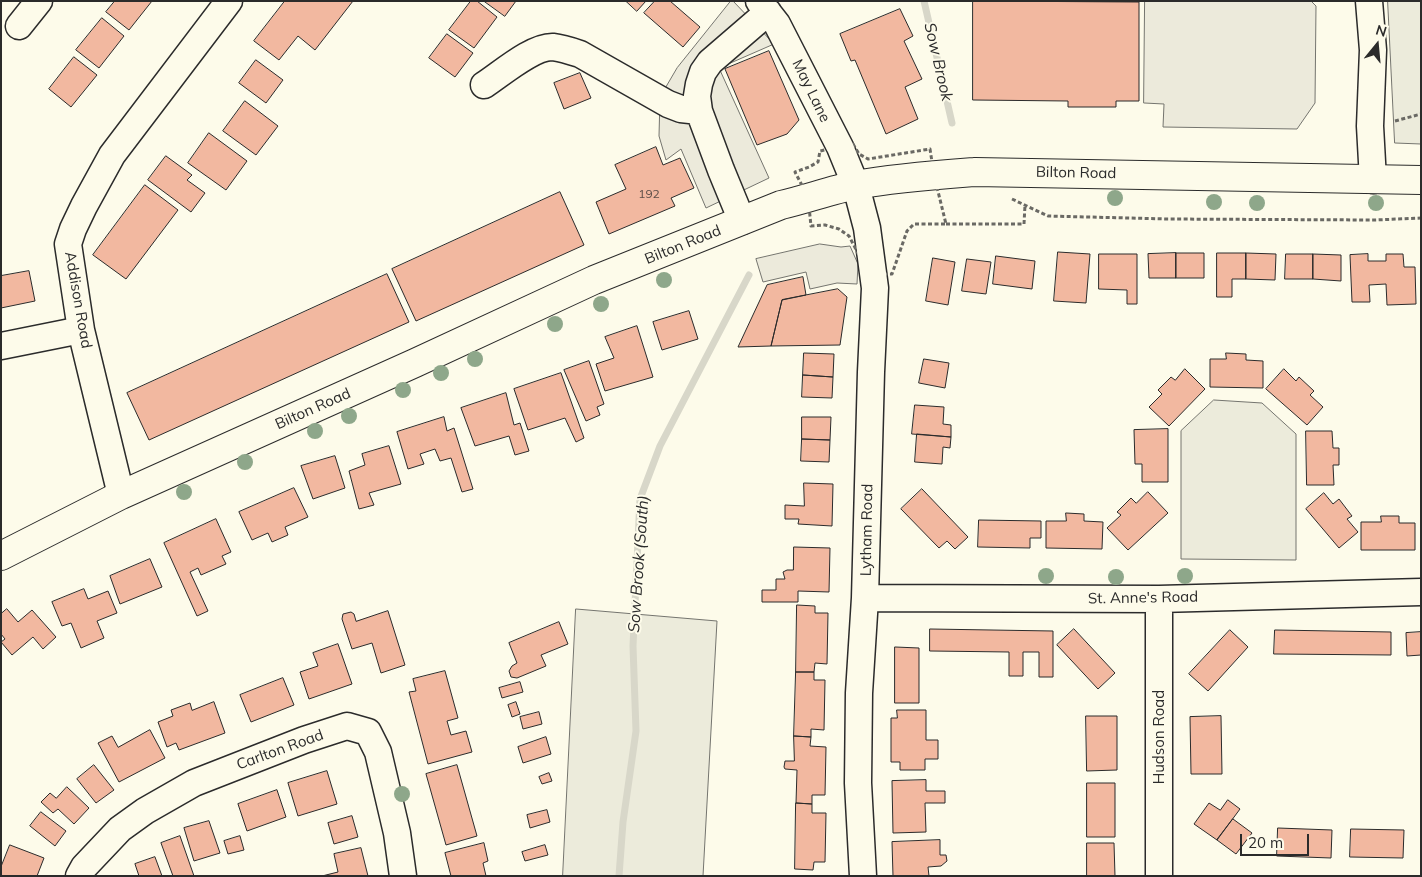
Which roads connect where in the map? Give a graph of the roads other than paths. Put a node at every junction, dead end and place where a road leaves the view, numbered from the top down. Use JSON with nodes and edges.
{"nodes":[{"id":1,"x":39,"y":1,"type":"edge"},
{"id":2,"x":229,"y":1,"type":"edge"},
{"id":3,"x":1369,"y":1,"type":"edge"},
{"id":4,"x":764,"y":7,"type":"edge"},
{"id":5,"x":19,"y":26,"type":"dead end"},
{"id":6,"x":484,"y":85,"type":"dead end"},
{"id":7,"x":699,"y":111,"type":"junction"},
{"id":8,"x":1373,"y":180,"type":"junction"},
{"id":9,"x":1421,"y":180,"type":"edge"},
{"id":10,"x":856,"y":186,"type":"junction"},
{"id":11,"x":742,"y":221,"type":"junction"},
{"id":12,"x":81,"y":330,"type":"junction"},
{"id":13,"x":1,"y":346,"type":"edge"},
{"id":14,"x":121,"y":495,"type":"junction"},
{"id":15,"x":1,"y":556,"type":"edge"},
{"id":16,"x":1421,"y":592,"type":"edge"},
{"id":17,"x":865,"y":598,"type":"junction"},
{"id":18,"x":1159,"y":599,"type":"junction"},
{"id":19,"x":79,"y":876,"type":"edge"},
{"id":20,"x":403,"y":876,"type":"edge"},
{"id":21,"x":863,"y":876,"type":"edge"},
{"id":22,"x":1158,"y":876,"type":"edge"}],
"edges":[{"from":1,"to":5,"type":"street"},
{"from":2,"to":12,"type":"street","name":"Addison Road"},
{"from":3,"to":8,"type":"street"},
{"from":4,"to":7,"type":"street"},
{"from":4,"to":10,"type":"street","name":"May Lane"},
{"from":6,"to":7,"type":"street"},
{"from":7,"to":11,"type":"street"},
{"from":8,"to":9,"type":"main road","name":"Bilton Road"},
{"from":8,"to":10,"type":"main road","name":"Bilton Road"},
{"from":10,"to":11,"type":"main road","name":"Bilton Road"},
{"from":10,"to":17,"type":"street","name":"Lytham Road"},
{"from":11,"to":14,"type":"main road","name":"Bilton Road"},
{"from":12,"to":13,"type":"street"},
{"from":12,"to":14,"type":"street","name":"Addison Road"},
{"from":14,"to":15,"type":"main road","name":"Bilton Road"},
{"from":16,"to":18,"type":"street","name":"St. Anne's Road"},
{"from":17,"to":18,"type":"street","name":"St. Anne's Road"},
{"from":17,"to":21,"type":"street","name":"Lytham Road"},
{"from":18,"to":22,"type":"street","name":"Hudson Road"},
{"from":19,"to":20,"type":"street","name":"Carlton Road"}]}
